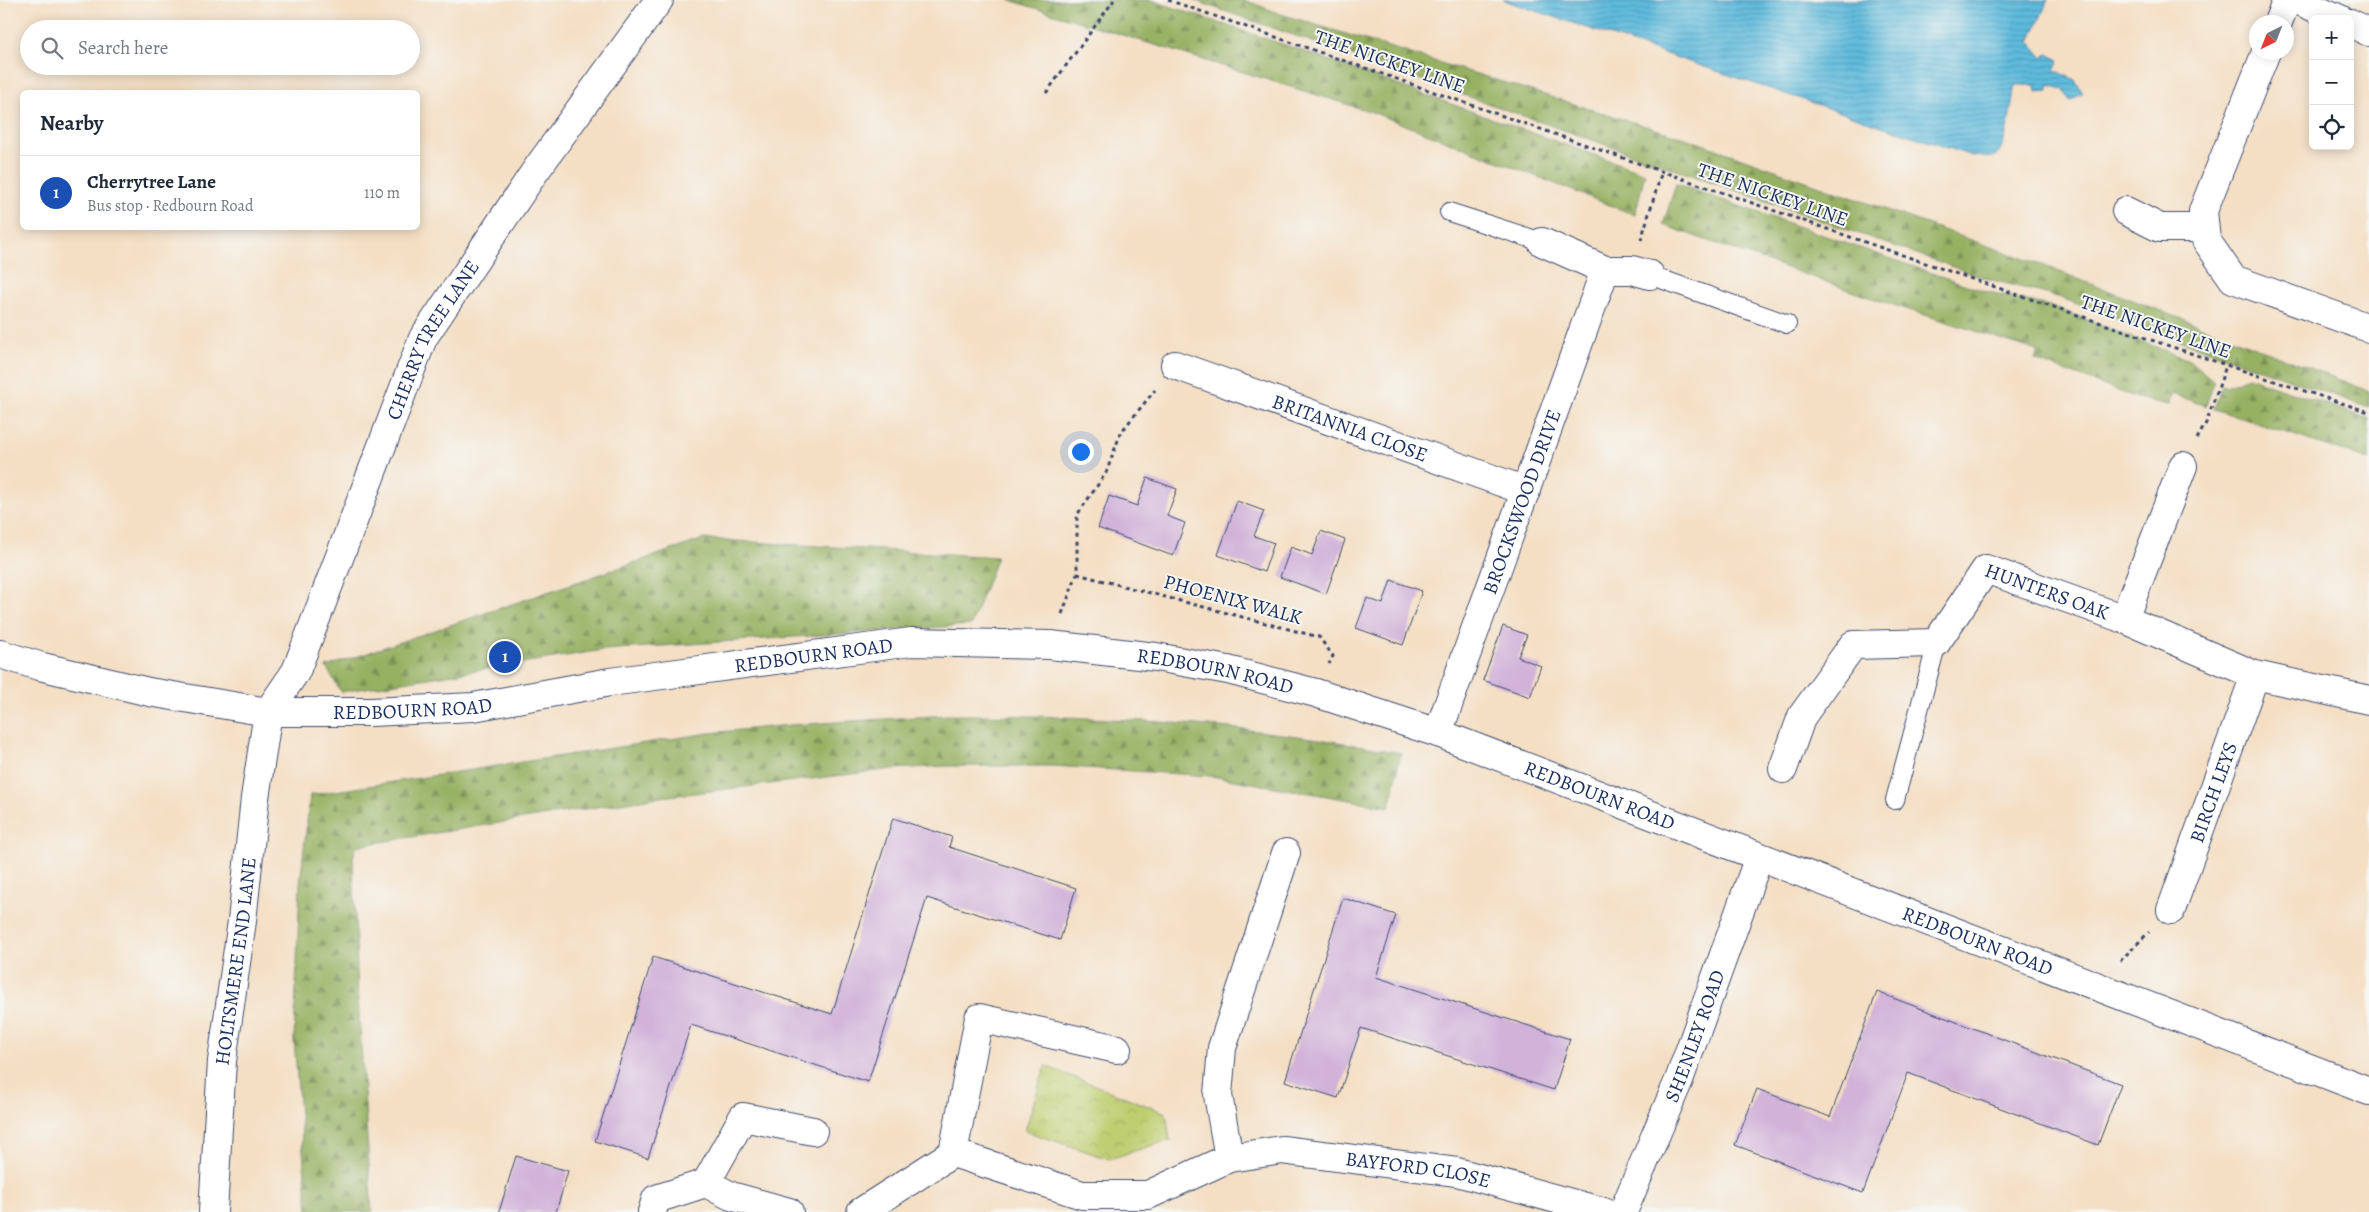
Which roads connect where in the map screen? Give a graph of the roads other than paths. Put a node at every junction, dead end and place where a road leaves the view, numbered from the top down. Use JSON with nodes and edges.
{"nodes":[{"id":1,"x":659,"y":0,"type":"edge"},
{"id":2,"x":2287,"y":0,"type":"edge"},
{"id":3,"x":2297,"y":0,"type":"edge"},
{"id":4,"x":2281,"y":15,"type":"edge"},
{"id":5,"x":2331,"y":15,"type":"edge"},
{"id":6,"x":2354,"y":25,"type":"edge"},
{"id":7,"x":2369,"y":32,"type":"edge"},
{"id":8,"x":2263,"y":60,"type":"edge"},
{"id":9,"x":2126,"y":211,"type":"dead end"},
{"id":10,"x":1449,"y":212,"type":"dead end"},
{"id":11,"x":2204,"y":228,"type":"junction"},
{"id":12,"x":1542,"y":242,"type":"joint"},
{"id":13,"x":1605,"y":270,"type":"junction"},
{"id":14,"x":1641,"y":273,"type":"joint"},
{"id":15,"x":1787,"y":324,"type":"dead end"},
{"id":16,"x":2369,"y":328,"type":"edge"},
{"id":17,"x":1175,"y":365,"type":"road end"},
{"id":18,"x":2183,"y":466,"type":"road end"},
{"id":19,"x":1526,"y":490,"type":"junction"},
{"id":20,"x":2124,"y":619,"type":"junction"},
{"id":21,"x":1938,"y":639,"type":"junction"},
{"id":22,"x":0,"y":654,"type":"edge"},
{"id":23,"x":2255,"y":675,"type":"junction"},
{"id":24,"x":2369,"y":700,"type":"edge"},
{"id":25,"x":268,"y":712,"type":"junction"},
{"id":26,"x":1438,"y":733,"type":"junction"},
{"id":27,"x":1783,"y":769,"type":"dead end"},
{"id":28,"x":1895,"y":800,"type":"dead end"},
{"id":29,"x":1286,"y":853,"type":"dead end"},
{"id":30,"x":1759,"y":857,"type":"junction"},
{"id":31,"x":2171,"y":910,"type":"road end"},
{"id":32,"x":1117,"y":1049,"type":"dead end"},
{"id":33,"x":2369,"y":1091,"type":"edge"},
{"id":34,"x":813,"y":1132,"type":"dead end"},
{"id":35,"x":953,"y":1153,"type":"junction"},
{"id":36,"x":1229,"y":1158,"type":"junction"},
{"id":37,"x":706,"y":1183,"type":"junction"},
{"id":38,"x":1146,"y":1204,"type":"edge"},
{"id":39,"x":213,"y":1212,"type":"edge"},
{"id":40,"x":652,"y":1212,"type":"edge"},
{"id":41,"x":789,"y":1212,"type":"edge"},
{"id":42,"x":861,"y":1212,"type":"edge"},
{"id":43,"x":1604,"y":1212,"type":"edge"},
{"id":44,"x":1622,"y":1212,"type":"edge"}],
"edges":[{"from":1,"to":25,"type":"street","name":"CHERRY TREE LANE"},
{"from":2,"to":4,"type":"street"},
{"from":3,"to":5,"type":"street"},
{"from":6,"to":7,"type":"street"},
{"from":8,"to":11,"type":"street"},
{"from":9,"to":11,"type":"street"},
{"from":10,"to":12,"type":"lane"},
{"from":11,"to":16,"type":"street"},
{"from":12,"to":13,"type":"street"},
{"from":13,"to":14,"type":"street"},
{"from":13,"to":19,"type":"street","name":"BROCKSWOOD DRIVE"},
{"from":14,"to":15,"type":"lane"},
{"from":17,"to":19,"type":"street","name":"BRITANNIA CLOSE"},
{"from":18,"to":20,"type":"street","name":"HUNTERS OAK"},
{"from":19,"to":26,"type":"street","name":"BROCKSWOOD DRIVE"},
{"from":20,"to":21,"type":"street","name":"HUNTERS OAK"},
{"from":20,"to":23,"type":"street","name":"HUNTERS OAK"},
{"from":21,"to":27,"type":"street"},
{"from":21,"to":28,"type":"lane"},
{"from":22,"to":25,"type":"street","name":"REDBOURN ROAD"},
{"from":23,"to":24,"type":"street","name":"HUNTERS OAK"},
{"from":23,"to":31,"type":"street","name":"BIRCH LEYS"},
{"from":25,"to":26,"type":"street","name":"REDBOURN ROAD"},
{"from":25,"to":39,"type":"street","name":"HOLTSMERE END LANE"},
{"from":26,"to":30,"type":"street","name":"REDBOURN ROAD"},
{"from":29,"to":36,"type":"street"},
{"from":30,"to":33,"type":"street","name":"REDBOURN ROAD"},
{"from":30,"to":44,"type":"street","name":"SHENLEY ROAD"},
{"from":32,"to":35,"type":"street"},
{"from":34,"to":37,"type":"street"},
{"from":35,"to":38,"type":"street","name":"BAYFORD CLOSE"},
{"from":35,"to":42,"type":"street"},
{"from":36,"to":38,"type":"street","name":"BAYFORD CLOSE"},
{"from":36,"to":43,"type":"street","name":"BAYFORD CLOSE"},
{"from":37,"to":40,"type":"street"},
{"from":37,"to":41,"type":"street"}]}
